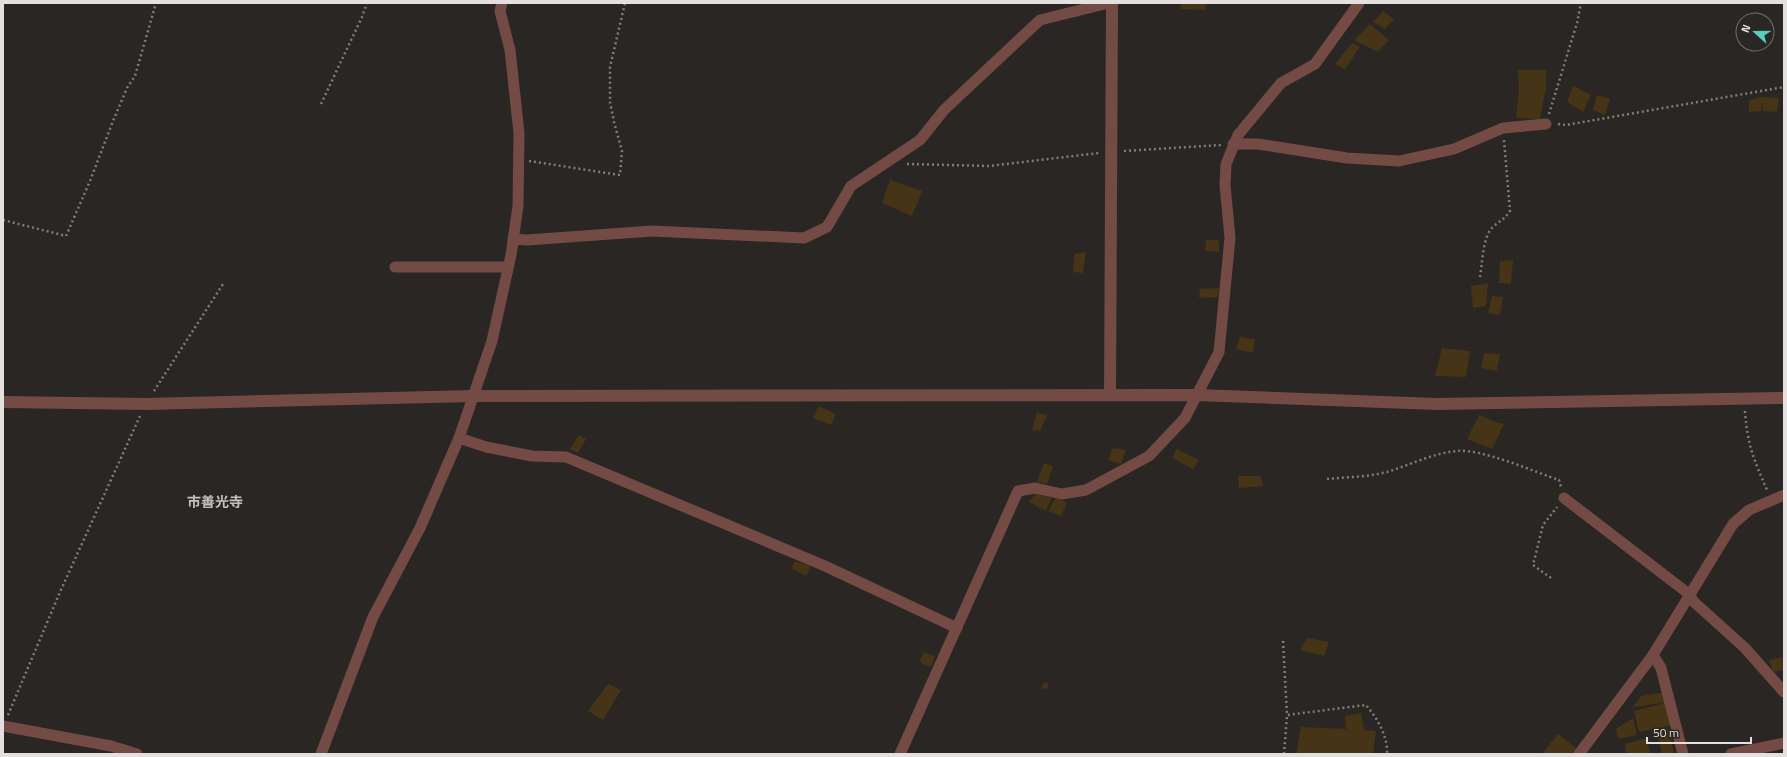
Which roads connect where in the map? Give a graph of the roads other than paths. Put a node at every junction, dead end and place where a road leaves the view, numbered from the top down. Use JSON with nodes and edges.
{"nodes":[{"id":1,"x":502,"y":3,"type":"edge"},
{"id":2,"x":1110,"y":3,"type":"edge"},
{"id":3,"x":1359,"y":3,"type":"edge"},
{"id":4,"x":1546,"y":124,"type":"road end"},
{"id":5,"x":1233,"y":144,"type":"junction"},
{"id":6,"x":513,"y":239,"type":"junction"},
{"id":7,"x":395,"y":267,"type":"dead end"},
{"id":8,"x":508,"y":267,"type":"junction"},
{"id":9,"x":1110,"y":395,"type":"junction"},
{"id":10,"x":1197,"y":395,"type":"junction"},
{"id":11,"x":473,"y":396,"type":"junction"},
{"id":12,"x":1784,"y":398,"type":"edge"},
{"id":13,"x":3,"y":402,"type":"edge"},
{"id":14,"x":459,"y":438,"type":"junction"},
{"id":15,"x":1784,"y":495,"type":"edge"},
{"id":16,"x":1564,"y":498,"type":"road end"},
{"id":17,"x":1689,"y":594,"type":"junction"},
{"id":18,"x":957,"y":628,"type":"junction"},
{"id":19,"x":1653,"y":654,"type":"junction"},
{"id":20,"x":1784,"y":692,"type":"edge"},
{"id":21,"x":3,"y":726,"type":"edge"},
{"id":22,"x":1784,"y":743,"type":"edge"},
{"id":23,"x":137,"y":754,"type":"edge"},
{"id":24,"x":321,"y":754,"type":"edge"},
{"id":25,"x":900,"y":754,"type":"edge"},
{"id":26,"x":1579,"y":754,"type":"edge"},
{"id":27,"x":1683,"y":754,"type":"edge"},
{"id":28,"x":1731,"y":754,"type":"edge"}],
"edges":[{"from":1,"to":6,"type":"street"},
{"from":2,"to":6,"type":"street"},
{"from":2,"to":9,"type":"street"},
{"from":3,"to":5,"type":"street"},
{"from":4,"to":5,"type":"street"},
{"from":5,"to":10,"type":"street"},
{"from":6,"to":8,"type":"street"},
{"from":7,"to":8,"type":"street"},
{"from":8,"to":11,"type":"street"},
{"from":9,"to":10,"type":"street"},
{"from":9,"to":11,"type":"street"},
{"from":10,"to":12,"type":"street"},
{"from":10,"to":18,"type":"street"},
{"from":11,"to":13,"type":"street"},
{"from":11,"to":14,"type":"street"},
{"from":14,"to":18,"type":"street"},
{"from":14,"to":24,"type":"street"},
{"from":15,"to":17,"type":"street"},
{"from":16,"to":17,"type":"street"},
{"from":17,"to":19,"type":"street"},
{"from":17,"to":20,"type":"street"},
{"from":18,"to":25,"type":"street"},
{"from":19,"to":26,"type":"street"},
{"from":19,"to":27,"type":"street"},
{"from":21,"to":23,"type":"street"},
{"from":22,"to":28,"type":"street"}]}
